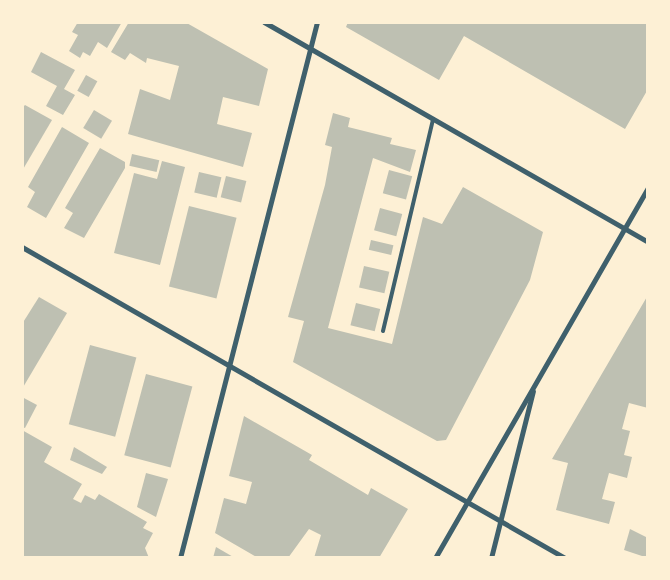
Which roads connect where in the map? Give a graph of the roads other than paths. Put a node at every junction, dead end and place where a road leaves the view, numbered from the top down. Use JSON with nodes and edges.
{"nodes":[{"id":1,"x":264,"y":22,"type":"edge"},
{"id":2,"x":317,"y":22,"type":"edge"},
{"id":3,"x":310,"y":49,"type":"junction"},
{"id":4,"x":433,"y":119,"type":"junction"},
{"id":5,"x":648,"y":187,"type":"edge"},
{"id":6,"x":624,"y":228,"type":"junction"},
{"id":7,"x":648,"y":242,"type":"edge"},
{"id":8,"x":22,"y":247,"type":"edge"},
{"id":9,"x":383,"y":331,"type":"dead end"},
{"id":10,"x":229,"y":366,"type":"junction"},
{"id":11,"x":534,"y":383,"type":"junction"},
{"id":12,"x":467,"y":501,"type":"junction"},
{"id":13,"x":500,"y":521,"type":"junction"},
{"id":14,"x":180,"y":558,"type":"edge"},
{"id":15,"x":435,"y":558,"type":"edge"},
{"id":16,"x":491,"y":558,"type":"edge"},
{"id":17,"x":565,"y":558,"type":"edge"}],
"edges":[{"from":1,"to":3,"type":"street"},
{"from":2,"to":3,"type":"street"},
{"from":3,"to":4,"type":"street"},
{"from":3,"to":10,"type":"street"},
{"from":4,"to":6,"type":"street"},
{"from":4,"to":9,"type":"lane"},
{"from":5,"to":6,"type":"street"},
{"from":6,"to":7,"type":"street"},
{"from":6,"to":11,"type":"street"},
{"from":8,"to":10,"type":"street"},
{"from":10,"to":12,"type":"street"},
{"from":10,"to":14,"type":"street"},
{"from":11,"to":12,"type":"street"},
{"from":11,"to":13,"type":"street"},
{"from":12,"to":13,"type":"street"},
{"from":12,"to":15,"type":"street"},
{"from":13,"to":16,"type":"street"},
{"from":13,"to":17,"type":"street"}]}
